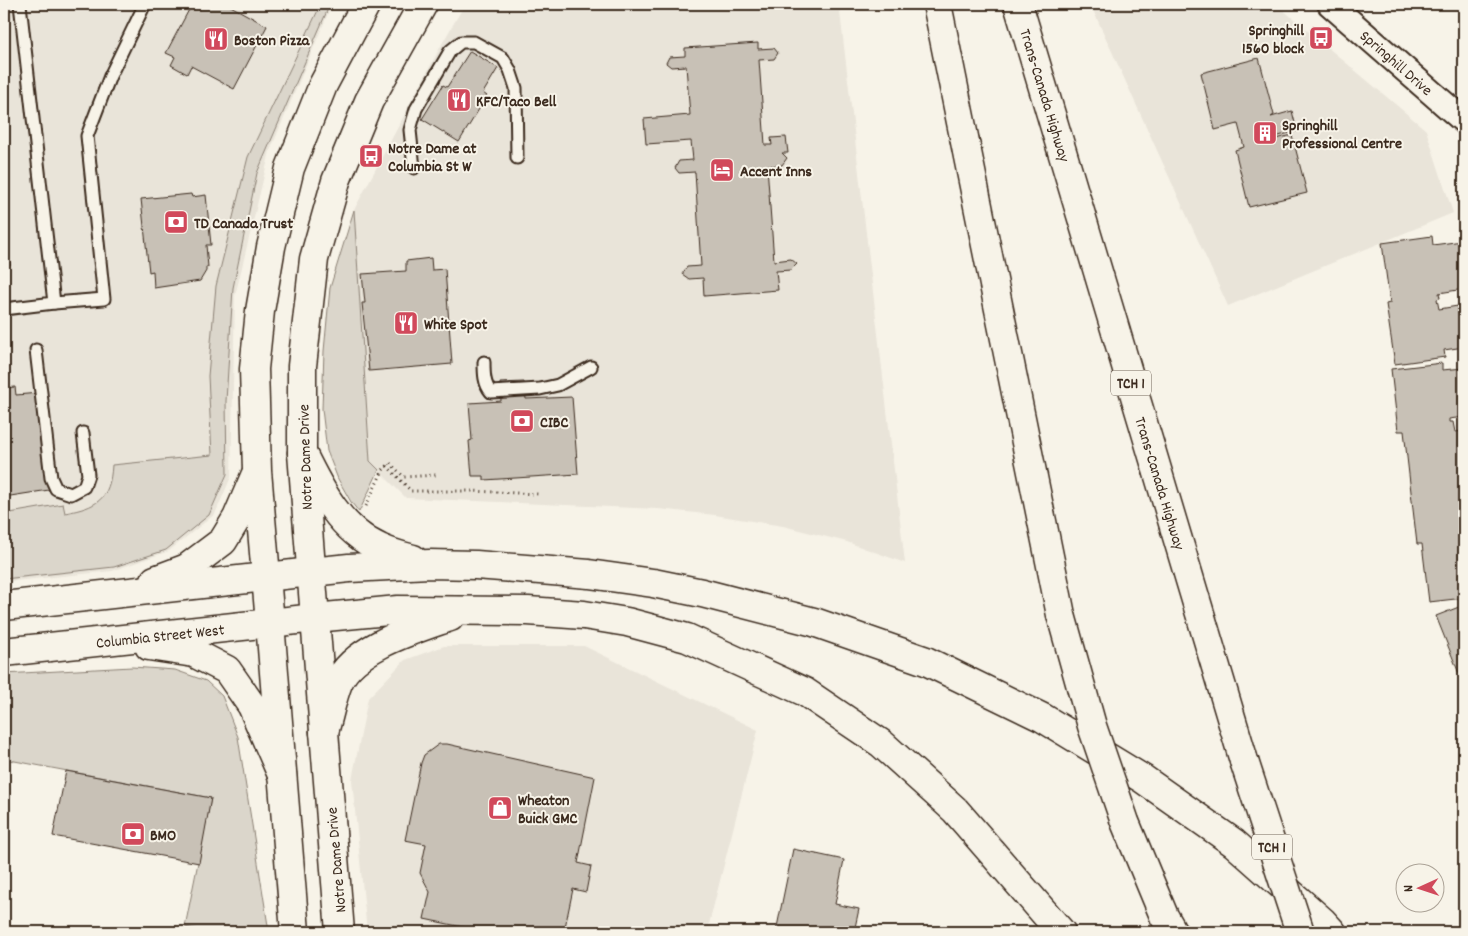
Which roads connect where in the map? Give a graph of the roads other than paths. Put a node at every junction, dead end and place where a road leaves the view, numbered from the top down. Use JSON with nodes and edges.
{"nodes":[{"id":1,"x":20,"y":4,"type":"edge"},
{"id":2,"x":145,"y":4,"type":"edge"},
{"id":3,"x":366,"y":4,"type":"edge"},
{"id":4,"x":423,"y":4,"type":"edge"},
{"id":5,"x":937,"y":4,"type":"edge"},
{"id":6,"x":1018,"y":4,"type":"edge"},
{"id":7,"x":1330,"y":4,"type":"edge"},
{"id":8,"x":1464,"y":122,"type":"edge"},
{"id":9,"x":517,"y":158,"type":"dead end"},
{"id":10,"x":414,"y":168,"type":"dead end"},
{"id":11,"x":54,"y":303,"type":"junction"},
{"id":12,"x":4,"y":309,"type":"edge"},
{"id":13,"x":36,"y":350,"type":"dead end"},
{"id":14,"x":484,"y":362,"type":"dead end"},
{"id":15,"x":591,"y":367,"type":"dead end"},
{"id":16,"x":83,"y":433,"type":"dead end"},
{"id":17,"x":302,"y":453,"type":"junction"},
{"id":18,"x":257,"y":471,"type":"junction"},
{"id":19,"x":429,"y":564,"type":"junction"},
{"id":20,"x":311,"y":572,"type":"junction"},
{"id":21,"x":266,"y":577,"type":"junction"},
{"id":22,"x":123,"y":592,"type":"junction"},
{"id":23,"x":4,"y":606,"type":"edge"},
{"id":24,"x":470,"y":610,"type":"junction"},
{"id":25,"x":316,"y":618,"type":"junction"},
{"id":26,"x":270,"y":622,"type":"junction"},
{"id":27,"x":110,"y":640,"type":"junction"},
{"id":28,"x":4,"y":652,"type":"edge"},
{"id":29,"x":324,"y":732,"type":"junction"},
{"id":30,"x":282,"y":775,"type":"junction"},
{"id":31,"x":1169,"y":924,"type":"edge"},
{"id":32,"x":295,"y":932,"type":"edge"},
{"id":33,"x":340,"y":932,"type":"edge"},
{"id":34,"x":1061,"y":932,"type":"edge"},
{"id":35,"x":1300,"y":932,"type":"edge"},
{"id":36,"x":1332,"y":932,"type":"edge"}],
"edges":[{"from":1,"to":11,"type":"lane"},
{"from":2,"to":11,"type":"lane"},
{"from":3,"to":18,"type":"main road"},
{"from":4,"to":17,"type":"main road","name":"Notre Dame Drive"},
{"from":5,"to":31,"type":"main road","bridge":true},
{"from":6,"to":35,"type":"main road","name":"Trans-Canada Highway","number":"TCH 1","bridge":true},
{"from":7,"to":8,"type":"street","name":"Springhill Drive"},
{"from":9,"to":10,"type":"lane"},
{"from":11,"to":12,"type":"lane"},
{"from":13,"to":16,"type":"lane"},
{"from":14,"to":15,"type":"lane"},
{"from":17,"to":19,"type":"main road"},
{"from":17,"to":20,"type":"main road","name":"Notre Dame Drive"},
{"from":18,"to":21,"type":"main road"},
{"from":18,"to":22,"type":"main road"},
{"from":19,"to":20,"type":"main road"},
{"from":19,"to":36,"type":"main road"},
{"from":20,"to":21,"type":"main road"},
{"from":20,"to":25,"type":"main road","name":"Notre Dame Drive"},
{"from":21,"to":22,"type":"main road"},
{"from":21,"to":26,"type":"main road"},
{"from":22,"to":23,"type":"main road"},
{"from":24,"to":25,"type":"main road","name":"Columbia Street West"},
{"from":24,"to":29,"type":"main road"},
{"from":24,"to":34,"type":"main road","name":"Columbia Street West"},
{"from":25,"to":26,"type":"main road","name":"Columbia Street West"},
{"from":25,"to":29,"type":"main road","name":"Notre Dame Drive"},
{"from":26,"to":27,"type":"main road","name":"Columbia Street West"},
{"from":26,"to":30,"type":"main road"},
{"from":27,"to":28,"type":"main road","name":"Columbia Street West"},
{"from":27,"to":30,"type":"main road"},
{"from":29,"to":33,"type":"main road","name":"Notre Dame Drive"},
{"from":30,"to":32,"type":"main road"}]}
